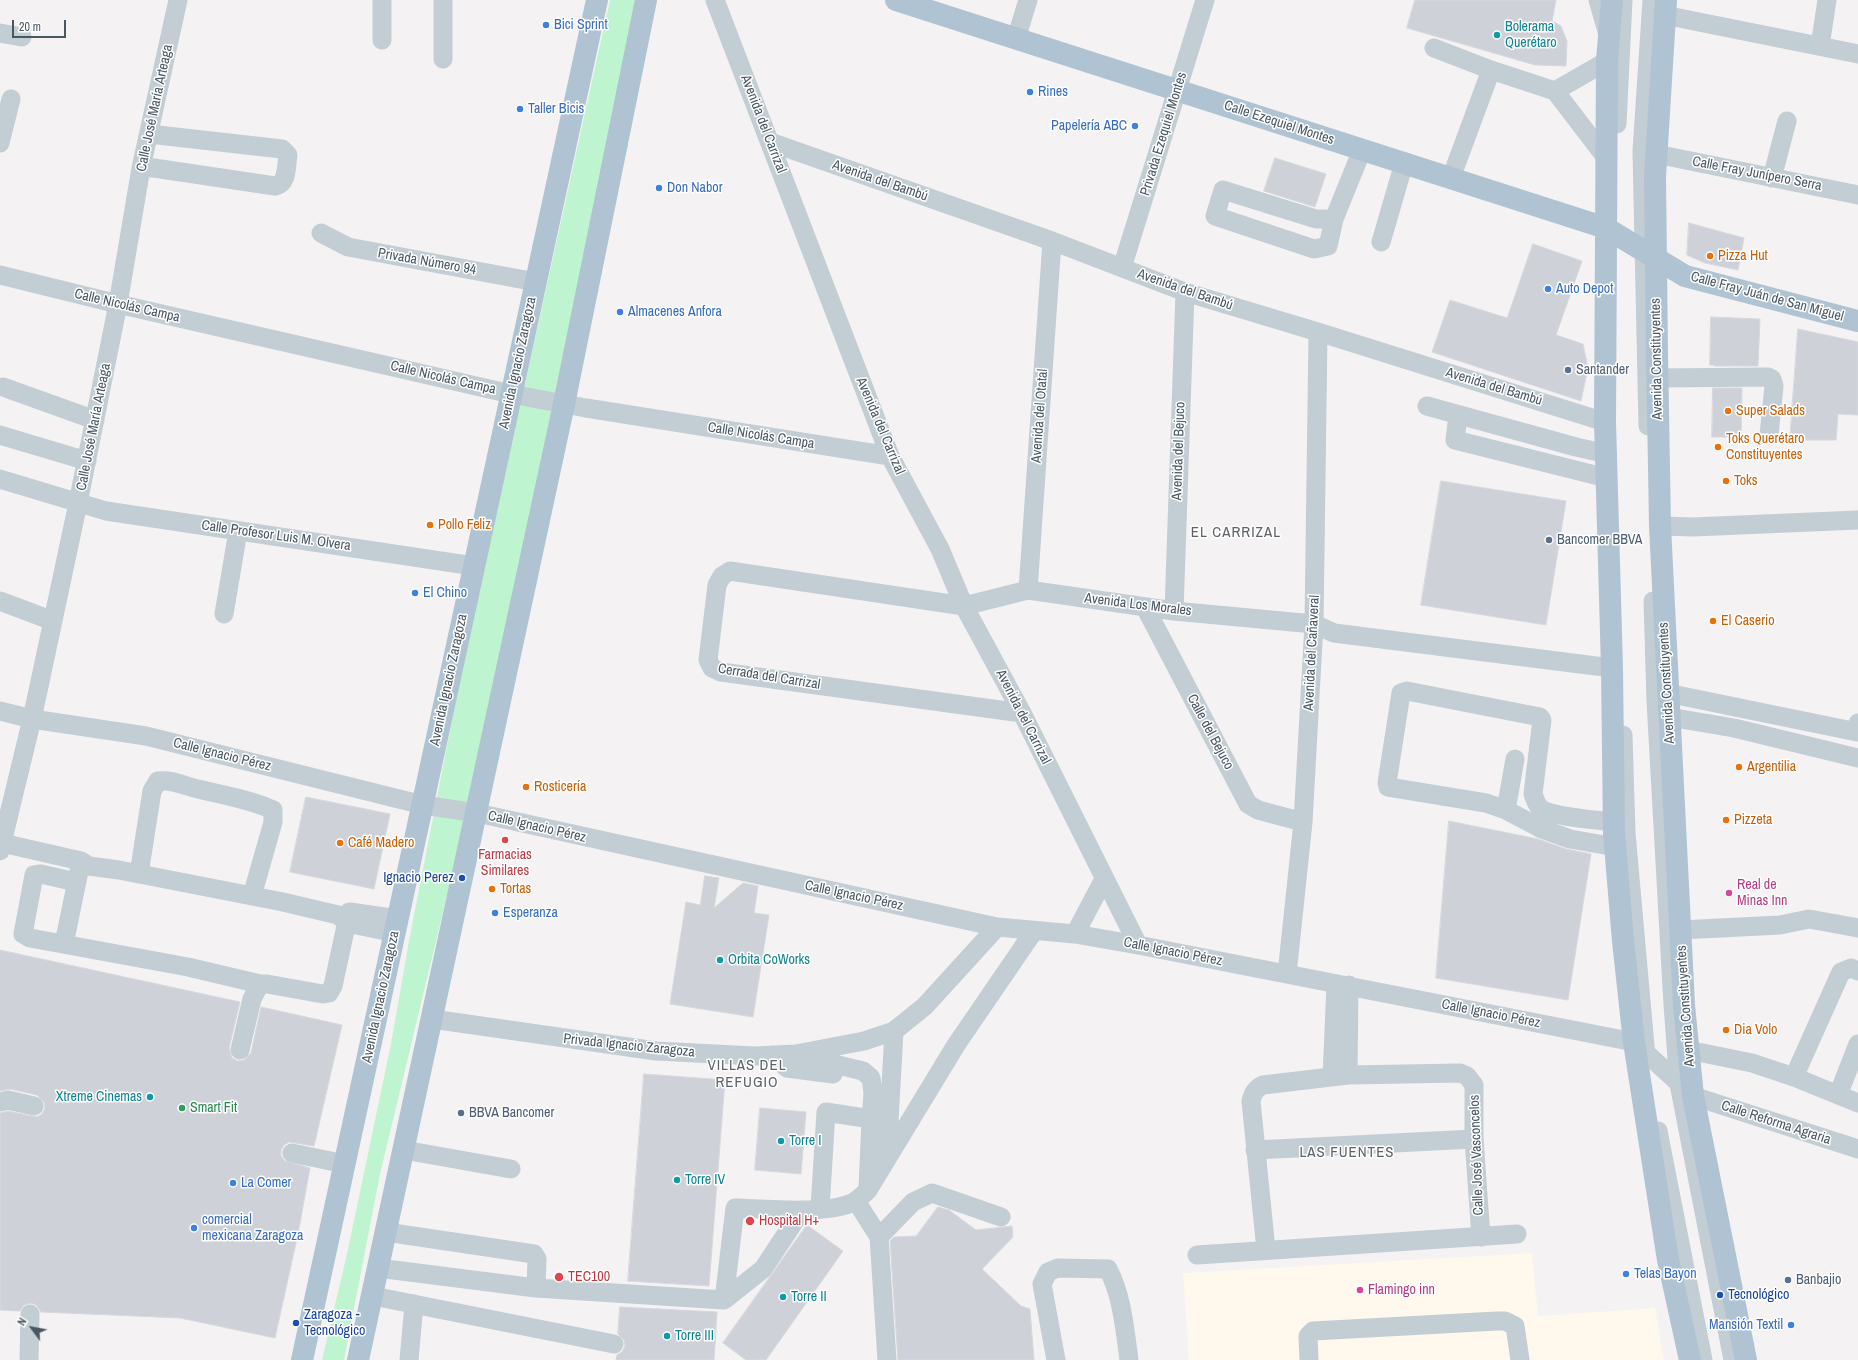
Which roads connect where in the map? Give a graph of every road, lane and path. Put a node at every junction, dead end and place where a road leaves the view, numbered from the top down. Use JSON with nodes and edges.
{"nodes":[{"id":1,"x":178,"y":0,"type":"edge"},
{"id":2,"x":382,"y":0,"type":"edge"},
{"id":3,"x":443,"y":0,"type":"edge"},
{"id":4,"x":596,"y":0,"type":"edge"},
{"id":5,"x":646,"y":0,"type":"edge"},
{"id":6,"x":715,"y":0,"type":"edge"},
{"id":7,"x":896,"y":0,"type":"edge"},
{"id":8,"x":1028,"y":0,"type":"edge"},
{"id":9,"x":1205,"y":0,"type":"edge"},
{"id":10,"x":1598,"y":0,"type":"edge"},
{"id":11,"x":1612,"y":0,"type":"edge"},
{"id":12,"x":1623,"y":0,"type":"edge"},
{"id":13,"x":1827,"y":0,"type":"edge"},
{"id":14,"x":1661,"y":5,"type":"edge"},
{"id":15,"x":0,"y":33,"type":"edge"},
{"id":16,"x":1608,"y":33,"type":"junction"},
{"id":17,"x":22,"y":37,"type":"dead end"},
{"id":18,"x":1016,"y":39,"type":"junction"},
{"id":19,"x":382,"y":40,"type":"dead end"},
{"id":20,"x":1820,"y":46,"type":"junction"},
{"id":21,"x":1434,"y":48,"type":"dead end"},
{"id":22,"x":1858,"y":54,"type":"edge"},
{"id":23,"x":443,"y":59,"type":"dead end"},
{"id":24,"x":1606,"y":61,"type":"junction"},
{"id":25,"x":1491,"y":70,"type":"junction"},
{"id":26,"x":1177,"y":90,"type":"junction"},
{"id":27,"x":1555,"y":91,"type":"junction"},
{"id":28,"x":11,"y":99,"type":"dead end"},
{"id":29,"x":1787,"y":121,"type":"dead end"},
{"id":30,"x":149,"y":134,"type":"junction"},
{"id":31,"x":770,"y":142,"type":"junction"},
{"id":32,"x":0,"y":143,"type":"edge"},
{"id":33,"x":1362,"y":150,"type":"junction"},
{"id":34,"x":1656,"y":154,"type":"junction"},
{"id":35,"x":1607,"y":159,"type":"junction"},
{"id":36,"x":1404,"y":163,"type":"junction"},
{"id":37,"x":141,"y":168,"type":"junction"},
{"id":38,"x":1451,"y":178,"type":"junction"},
{"id":39,"x":1772,"y":178,"type":"junction"},
{"id":40,"x":1858,"y":194,"type":"edge"},
{"id":41,"x":1334,"y":219,"type":"junction"},
{"id":42,"x":1610,"y":231,"type":"junction"},
{"id":43,"x":321,"y":233,"type":"dead end"},
{"id":44,"x":1052,"y":241,"type":"junction"},
{"id":45,"x":1381,"y":242,"type":"dead end"},
{"id":46,"x":1650,"y":255,"type":"junction"},
{"id":47,"x":1122,"y":268,"type":"junction"},
{"id":48,"x":0,"y":275,"type":"edge"},
{"id":49,"x":536,"y":282,"type":"junction"},
{"id":50,"x":1185,"y":292,"type":"junction"},
{"id":51,"x":118,"y":304,"type":"junction"},
{"id":52,"x":1858,"y":321,"type":"edge"},
{"id":53,"x":1318,"y":332,"type":"junction"},
{"id":54,"x":1657,"y":378,"type":"junction"},
{"id":55,"x":4,"y":387,"type":"dead end"},
{"id":56,"x":511,"y":394,"type":"junction"},
{"id":57,"x":564,"y":404,"type":"junction"},
{"id":58,"x":1427,"y":406,"type":"dead end"},
{"id":59,"x":1458,"y":415,"type":"junction"},
{"id":60,"x":95,"y":420,"type":"junction"},
{"id":61,"x":1606,"y":422,"type":"junction"},
{"id":62,"x":1520,"y":432,"type":"junction"},
{"id":63,"x":0,"y":435,"type":"edge"},
{"id":64,"x":1769,"y":435,"type":"dead end"},
{"id":65,"x":1516,"y":454,"type":"junction"},
{"id":66,"x":1607,"y":454,"type":"junction"},
{"id":67,"x":890,"y":456,"type":"junction"},
{"id":68,"x":87,"y":461,"type":"junction"},
{"id":69,"x":1607,"y":478,"type":"junction"},
{"id":70,"x":1,"y":480,"type":"edge"},
{"id":71,"x":78,"y":503,"type":"junction"},
{"id":72,"x":1858,"y":520,"type":"edge"},
{"id":73,"x":1660,"y":526,"type":"junction"},
{"id":74,"x":238,"y":531,"type":"junction"},
{"id":75,"x":474,"y":566,"type":"junction"},
{"id":76,"x":1028,"y":590,"type":"junction"},
{"id":77,"x":0,"y":601,"type":"edge"},
{"id":78,"x":964,"y":606,"type":"junction"},
{"id":79,"x":1145,"y":607,"type":"junction"},
{"id":80,"x":1174,"y":611,"type":"junction"},
{"id":81,"x":224,"y":614,"type":"dead end"},
{"id":82,"x":53,"y":621,"type":"junction"},
{"id":83,"x":1314,"y":624,"type":"junction"},
{"id":84,"x":1612,"y":668,"type":"junction"},
{"id":85,"x":1668,"y":693,"type":"junction"},
{"id":86,"x":0,"y":711,"type":"edge"},
{"id":87,"x":1022,"y":713,"type":"junction"},
{"id":88,"x":1669,"y":717,"type":"junction"},
{"id":89,"x":32,"y":719,"type":"junction"},
{"id":90,"x":1858,"y":729,"type":"edge"},
{"id":91,"x":1858,"y":758,"type":"edge"},
{"id":92,"x":1515,"y":759,"type":"dead end"},
{"id":93,"x":423,"y":805,"type":"junction"},
{"id":94,"x":1506,"y":810,"type":"junction"},
{"id":95,"x":477,"y":813,"type":"junction"},
{"id":96,"x":1303,"y":822,"type":"junction"},
{"id":97,"x":1614,"y":822,"type":"junction"},
{"id":98,"x":1616,"y":847,"type":"junction"},
{"id":99,"x":1,"y":850,"type":"edge"},
{"id":100,"x":82,"y":870,"type":"junction"},
{"id":101,"x":139,"y":874,"type":"junction"},
{"id":102,"x":1104,"y":879,"type":"junction"},
{"id":103,"x":252,"y":896,"type":"junction"},
{"id":104,"x":344,"y":916,"type":"junction"},
{"id":105,"x":397,"y":926,"type":"junction"},
{"id":106,"x":997,"y":927,"type":"junction"},
{"id":107,"x":1858,"y":928,"type":"edge"},
{"id":108,"x":1680,"y":930,"type":"junction"},
{"id":109,"x":1034,"y":931,"type":"junction"},
{"id":110,"x":1075,"y":934,"type":"junction"},
{"id":111,"x":64,"y":944,"type":"junction"},
{"id":112,"x":1138,"y":945,"type":"junction"},
{"id":113,"x":1858,"y":971,"type":"edge"},
{"id":114,"x":1287,"y":974,"type":"junction"},
{"id":115,"x":239,"y":979,"type":"junction"},
{"id":116,"x":260,"y":984,"type":"junction"},
{"id":117,"x":1342,"y":984,"type":"junction"},
{"id":118,"x":924,"y":1006,"type":"junction"},
{"id":119,"x":247,"y":1018,"type":"junction"},
{"id":120,"x":432,"y":1019,"type":"junction"},
{"id":121,"x":894,"y":1031,"type":"junction"},
{"id":122,"x":1858,"y":1044,"type":"edge"},
{"id":123,"x":1639,"y":1047,"type":"junction"},
{"id":124,"x":240,"y":1050,"type":"dead end"},
{"id":125,"x":1688,"y":1050,"type":"junction"},
{"id":126,"x":796,"y":1054,"type":"junction"},
{"id":127,"x":772,"y":1055,"type":"junction"},
{"id":128,"x":900,"y":1065,"type":"dead end"},
{"id":129,"x":1340,"y":1076,"type":"junction"},
{"id":130,"x":1794,"y":1078,"type":"junction"},
{"id":131,"x":864,"y":1090,"type":"dead end"},
{"id":132,"x":1686,"y":1090,"type":"junction"},
{"id":133,"x":1838,"y":1095,"type":"junction"},
{"id":134,"x":3,"y":1098,"type":"edge"},
{"id":135,"x":1858,"y":1103,"type":"edge"},
{"id":136,"x":34,"y":1106,"type":"dead end"},
{"id":137,"x":871,"y":1119,"type":"junction"},
{"id":138,"x":1474,"y":1139,"type":"junction"},
{"id":139,"x":1858,"y":1149,"type":"edge"},
{"id":140,"x":404,"y":1150,"type":"junction"},
{"id":141,"x":1255,"y":1150,"type":"junction"},
{"id":142,"x":292,"y":1153,"type":"dead end"},
{"id":143,"x":886,"y":1160,"type":"junction"},
{"id":144,"x":345,"y":1164,"type":"junction"},
{"id":145,"x":511,"y":1169,"type":"dead end"},
{"id":146,"x":862,"y":1195,"type":"junction"},
{"id":147,"x":811,"y":1209,"type":"junction"},
{"id":148,"x":1001,"y":1217,"type":"dead end"},
{"id":149,"x":386,"y":1232,"type":"junction"},
{"id":150,"x":1517,"y":1234,"type":"dead end"},
{"id":151,"x":1481,"y":1236,"type":"junction"},
{"id":152,"x":879,"y":1237,"type":"junction"},
{"id":153,"x":1266,"y":1250,"type":"junction"},
{"id":154,"x":1197,"y":1255,"type":"dead end"},
{"id":155,"x":378,"y":1268,"type":"junction"},
{"id":156,"x":536,"y":1288,"type":"junction"},
{"id":157,"x":373,"y":1296,"type":"junction"},
{"id":158,"x":724,"y":1300,"type":"junction"},
{"id":159,"x":414,"y":1304,"type":"junction"},
{"id":160,"x":30,"y":1314,"type":"dead end"},
{"id":161,"x":614,"y":1344,"type":"dead end"},
{"id":162,"x":29,"y":1360,"type":"edge"},
{"id":163,"x":302,"y":1360,"type":"edge"},
{"id":164,"x":358,"y":1360,"type":"edge"},
{"id":165,"x":409,"y":1360,"type":"edge"},
{"id":166,"x":887,"y":1360,"type":"edge"},
{"id":167,"x":1056,"y":1360,"type":"edge"},
{"id":168,"x":1129,"y":1360,"type":"edge"},
{"id":169,"x":1309,"y":1360,"type":"edge"},
{"id":170,"x":1520,"y":1360,"type":"edge"},
{"id":171,"x":1690,"y":1360,"type":"edge"},
{"id":172,"x":1703,"y":1360,"type":"edge"},
{"id":173,"x":1733,"y":1360,"type":"edge"},
{"id":174,"x":1746,"y":1360,"type":"edge"}],
"edges":[{"from":1,"to":30,"type":"street","name":"Calle José María Arteaga"},
{"from":2,"to":19,"type":"street"},
{"from":3,"to":23,"type":"street"},
{"from":4,"to":49,"type":"main road","name":"Avenida Ignacio Zaragoza"},
{"from":5,"to":57,"type":"main road"},
{"from":6,"to":31,"type":"street","name":"Avenida del Carrizal"},
{"from":7,"to":18,"type":"main road","name":"Calle Ezequiel Montes"},
{"from":8,"to":18,"type":"street"},
{"from":9,"to":26,"type":"street","name":"Privada Ezequiel Montes"},
{"from":10,"to":16,"type":"street"},
{"from":11,"to":16,"type":"main road"},
{"from":12,"to":42,"type":"street"},
{"from":13,"to":20,"type":"street"},
{"from":14,"to":20,"type":"street"},
{"from":14,"to":34,"type":"main road","name":"Avenida Constituyentes"},
{"from":14,"to":46,"type":"street"},
{"from":15,"to":17,"type":"street"},
{"from":16,"to":24,"type":"main road"},
{"from":18,"to":26,"type":"main road","name":"Calle Ezequiel Montes"},
{"from":20,"to":22,"type":"street"},
{"from":21,"to":25,"type":"street"},
{"from":24,"to":27,"type":"street"},
{"from":24,"to":35,"type":"main road"},
{"from":25,"to":27,"type":"street"},
{"from":25,"to":38,"type":"street"},
{"from":26,"to":33,"type":"main road","name":"Calle Ezequiel Montes"},
{"from":26,"to":47,"type":"street","name":"Privada Ezequiel Montes"},
{"from":27,"to":35,"type":"street"},
{"from":28,"to":32,"type":"street"},
{"from":29,"to":39,"type":"street"},
{"from":30,"to":37,"type":"street","name":"Calle José María Arteaga"},
{"from":30,"to":37,"type":"street"},
{"from":31,"to":44,"type":"street","name":"Avenida del Bambú"},
{"from":31,"to":67,"type":"street","name":"Avenida del Carrizal"},
{"from":33,"to":36,"type":"main road","name":"Calle Ezequiel Montes"},
{"from":33,"to":41,"type":"street"},
{"from":34,"to":39,"type":"street","name":"Calle Fray Junípero Serra"},
{"from":34,"to":46,"type":"main road","name":"Avenida Constituyentes"},
{"from":35,"to":42,"type":"main road"},
{"from":36,"to":38,"type":"main road","name":"Calle Ezequiel Montes"},
{"from":36,"to":45,"type":"street"},
{"from":37,"to":51,"type":"street","name":"Calle José María Arteaga"},
{"from":38,"to":42,"type":"main road","name":"Calle Ezequiel Montes"},
{"from":39,"to":40,"type":"street","name":"Calle Fray Junípero Serra"},
{"from":41,"to":41,"type":"street"},
{"from":42,"to":46,"type":"main road","name":"Calle Ezequiel Montes"},
{"from":42,"to":61,"type":"main road"},
{"from":42,"to":123,"type":"street"},
{"from":43,"to":49,"type":"street","name":"Privada Número 94"},
{"from":44,"to":47,"type":"street","name":"Avenida del Bambú"},
{"from":44,"to":76,"type":"street","name":"Avenida del Otatal"},
{"from":46,"to":52,"type":"main road","name":"Calle Fray Juán de San Miguel"},
{"from":46,"to":54,"type":"main road","name":"Avenida Constituyentes"},
{"from":46,"to":132,"type":"street"},
{"from":47,"to":50,"type":"street","name":"Avenida del Bambú"},
{"from":48,"to":51,"type":"street","name":"Calle Nicolás Campa"},
{"from":49,"to":56,"type":"main road","name":"Avenida Ignacio Zaragoza"},
{"from":50,"to":53,"type":"street","name":"Avenida del Bambú"},
{"from":50,"to":80,"type":"street","name":"Avenida del Bejuco"},
{"from":51,"to":56,"type":"street","name":"Calle Nicolás Campa"},
{"from":51,"to":60,"type":"street","name":"Calle José María Arteaga"},
{"from":53,"to":61,"type":"street","name":"Avenida del Bambú"},
{"from":53,"to":83,"type":"street","name":"Avenida del Cañaveral"},
{"from":54,"to":64,"type":"street"},
{"from":54,"to":73,"type":"main road","name":"Avenida Constituyentes"},
{"from":55,"to":60,"type":"street"},
{"from":56,"to":57,"type":"street","name":"Calle Nicolás Campa"},
{"from":56,"to":75,"type":"main road","name":"Avenida Ignacio Zaragoza"},
{"from":57,"to":67,"type":"street","name":"Calle Nicolás Campa"},
{"from":57,"to":95,"type":"main road"},
{"from":58,"to":59,"type":"street"},
{"from":59,"to":62,"type":"street"},
{"from":59,"to":65,"type":"street"},
{"from":60,"to":68,"type":"street","name":"Calle José María Arteaga"},
{"from":61,"to":66,"type":"main road"},
{"from":62,"to":65,"type":"street"},
{"from":62,"to":66,"type":"street"},
{"from":63,"to":68,"type":"street"},
{"from":65,"to":69,"type":"street"},
{"from":66,"to":69,"type":"main road"},
{"from":67,"to":78,"type":"street","name":"Avenida del Carrizal"},
{"from":68,"to":71,"type":"street","name":"Calle José María Arteaga"},
{"from":69,"to":84,"type":"main road"},
{"from":70,"to":71,"type":"street","name":"Calle Profesor Luis M. Olvera"},
{"from":71,"to":74,"type":"street","name":"Calle Profesor Luis M. Olvera"},
{"from":71,"to":82,"type":"street","name":"Calle José María Arteaga"},
{"from":72,"to":73,"type":"street"},
{"from":73,"to":85,"type":"main road","name":"Avenida Constituyentes"},
{"from":74,"to":75,"type":"street","name":"Calle Profesor Luis M. Olvera"},
{"from":74,"to":81,"type":"street"},
{"from":75,"to":93,"type":"main road","name":"Avenida Ignacio Zaragoza"},
{"from":76,"to":78,"type":"street","name":"Avenida Los Morales"},
{"from":76,"to":79,"type":"street","name":"Avenida Los Morales"},
{"from":77,"to":82,"type":"street"},
{"from":78,"to":87,"type":"street","name":"Avenida del Carrizal"},
{"from":78,"to":87,"type":"street","name":"Cerrada del Carrizal"},
{"from":79,"to":80,"type":"street","name":"Avenida Los Morales"},
{"from":79,"to":96,"type":"street","name":"Calle del Bejuco"},
{"from":80,"to":83,"type":"street","name":"Avenida Los Morales"},
{"from":82,"to":89,"type":"street","name":"Calle José María Arteaga"},
{"from":83,"to":84,"type":"street","name":"Avenida Los Morales"},
{"from":83,"to":96,"type":"street","name":"Avenida del Cañaveral"},
{"from":84,"to":97,"type":"main road"},
{"from":85,"to":88,"type":"main road","name":"Avenida Constituyentes"},
{"from":85,"to":90,"type":"street"},
{"from":86,"to":89,"type":"street","name":"Calle Ignacio Pérez"},
{"from":87,"to":102,"type":"street","name":"Avenida del Carrizal"},
{"from":88,"to":91,"type":"street"},
{"from":88,"to":108,"type":"main road","name":"Avenida Constituyentes"},
{"from":89,"to":93,"type":"street","name":"Calle Ignacio Pérez"},
{"from":89,"to":99,"type":"street","name":"Calle José María Arteaga"},
{"from":92,"to":94,"type":"street"},
{"from":93,"to":95,"type":"street","name":"Calle Ignacio Pérez"},
{"from":93,"to":105,"type":"main road","name":"Avenida Ignacio Zaragoza"},
{"from":94,"to":97,"type":"street"},
{"from":94,"to":98,"type":"street"},
{"from":95,"to":106,"type":"street","name":"Calle Ignacio Pérez"},
{"from":95,"to":120,"type":"main road"},
{"from":96,"to":114,"type":"street","name":"Avenida del Cañaveral"},
{"from":97,"to":98,"type":"main road"},
{"from":98,"to":123,"type":"main road"},
{"from":99,"to":100,"type":"street"},
{"from":100,"to":101,"type":"street"},
{"from":100,"to":111,"type":"street"},
{"from":100,"to":111,"type":"street"},
{"from":101,"to":103,"type":"street"},
{"from":101,"to":103,"type":"street"},
{"from":102,"to":110,"type":"street"},
{"from":102,"to":112,"type":"street","name":"Avenida del Carrizal"},
{"from":103,"to":104,"type":"street"},
{"from":104,"to":105,"type":"street"},
{"from":104,"to":116,"type":"street"},
{"from":105,"to":144,"type":"main road","name":"Avenida Ignacio Zaragoza"},
{"from":106,"to":109,"type":"street","name":"Calle Ignacio Pérez"},
{"from":106,"to":118,"type":"street","name":"Privada Ignacio Zaragoza"},
{"from":107,"to":108,"type":"street"},
{"from":108,"to":125,"type":"main road","name":"Avenida Constituyentes"},
{"from":109,"to":110,"type":"street","name":"Calle Ignacio Pérez"},
{"from":109,"to":143,"type":"street"},
{"from":110,"to":112,"type":"street","name":"Calle Ignacio Pérez"},
{"from":111,"to":115,"type":"street"},
{"from":112,"to":114,"type":"street","name":"Calle Ignacio Pérez"},
{"from":113,"to":130,"type":"street"},
{"from":114,"to":117,"type":"street","name":"Calle Ignacio Pérez"},
{"from":115,"to":116,"type":"street"},
{"from":115,"to":119,"type":"street"},
{"from":116,"to":119,"type":"street"},
{"from":117,"to":123,"type":"street","name":"Calle Ignacio Pérez"},
{"from":117,"to":129,"type":"street"},
{"from":118,"to":121,"type":"street","name":"Privada Ignacio Zaragoza"},
{"from":118,"to":128,"type":"street"},
{"from":119,"to":124,"type":"street"},
{"from":120,"to":127,"type":"street","name":"Privada Ignacio Zaragoza"},
{"from":120,"to":140,"type":"main road"},
{"from":121,"to":126,"type":"street","name":"Privada Ignacio Zaragoza"},
{"from":121,"to":143,"type":"street"},
{"from":122,"to":133,"type":"street"},
{"from":123,"to":132,"type":"street"},
{"from":123,"to":171,"type":"main road"},
{"from":123,"to":172,"type":"street"},
{"from":125,"to":130,"type":"street"},
{"from":125,"to":132,"type":"main road","name":"Avenida Constituyentes"},
{"from":126,"to":127,"type":"street","name":"Privada Ignacio Zaragoza"},
{"from":126,"to":137,"type":"street"},
{"from":127,"to":131,"type":"street"},
{"from":129,"to":138,"type":"street","name":"Calle José Vasconcelos"},
{"from":129,"to":141,"type":"street","name":"Calle José Vasconcelos"},
{"from":130,"to":133,"type":"street"},
{"from":132,"to":139,"type":"street","name":"Calle Reforma Agraria"},
{"from":132,"to":173,"type":"street"},
{"from":132,"to":174,"type":"main road","name":"Avenida Constituyentes"},
{"from":133,"to":135,"type":"street"},
{"from":134,"to":136,"type":"street"},
{"from":137,"to":146,"type":"street"},
{"from":137,"to":147,"type":"street"},
{"from":138,"to":141,"type":"street"},
{"from":138,"to":151,"type":"street","name":"Calle José Vasconcelos"},
{"from":140,"to":145,"type":"street"},
{"from":140,"to":149,"type":"main road"},
{"from":141,"to":153,"type":"street","name":"Calle José Vasconcelos"},
{"from":142,"to":144,"type":"street"},
{"from":143,"to":146,"type":"street"},
{"from":144,"to":163,"type":"main road","name":"Avenida Ignacio Zaragoza"},
{"from":146,"to":147,"type":"street"},
{"from":146,"to":152,"type":"street"},
{"from":147,"to":158,"type":"street"},
{"from":147,"to":158,"type":"street"},
{"from":148,"to":152,"type":"street"},
{"from":149,"to":155,"type":"main road"},
{"from":149,"to":156,"type":"street"},
{"from":150,"to":151,"type":"street"},
{"from":151,"to":153,"type":"street"},
{"from":152,"to":166,"type":"street"},
{"from":153,"to":154,"type":"street"},
{"from":155,"to":156,"type":"street"},
{"from":155,"to":157,"type":"main road"},
{"from":156,"to":158,"type":"street"},
{"from":157,"to":159,"type":"street"},
{"from":157,"to":164,"type":"main road"},
{"from":159,"to":161,"type":"street"},
{"from":159,"to":165,"type":"street"},
{"from":160,"to":162,"type":"street"},
{"from":167,"to":168,"type":"street"},
{"from":169,"to":170,"type":"street"}]}
